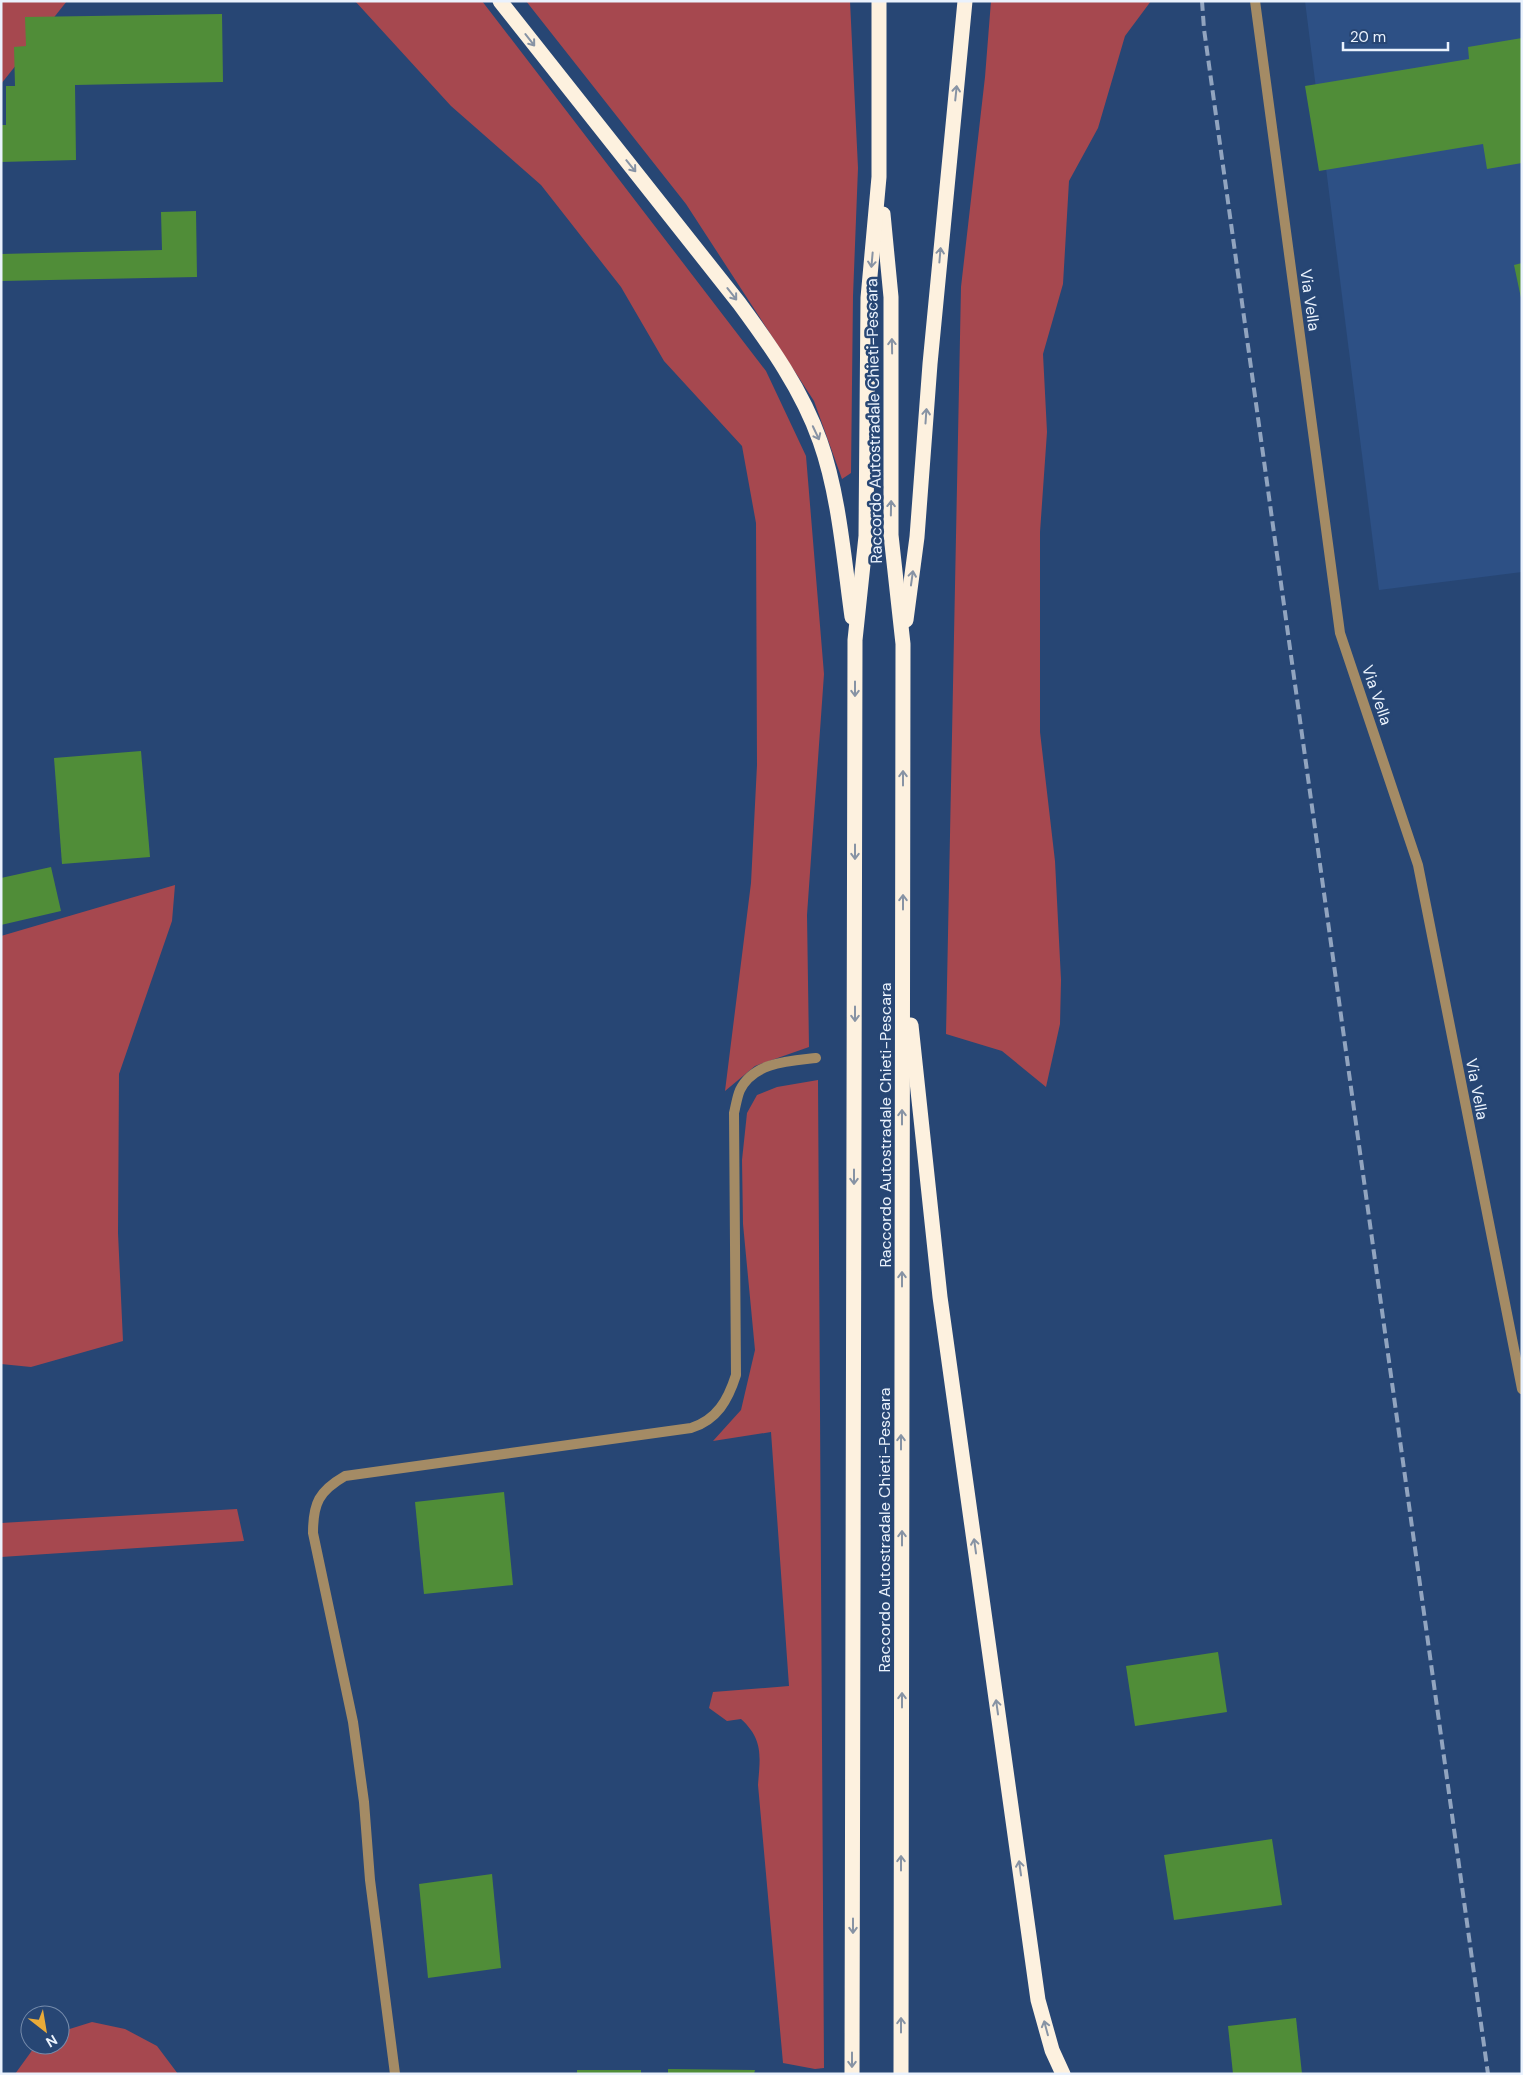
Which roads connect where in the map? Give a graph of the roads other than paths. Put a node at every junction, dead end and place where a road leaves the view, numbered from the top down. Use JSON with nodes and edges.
{"nodes":[{"id":1,"x":500,"y":1,"type":"edge"},
{"id":2,"x":879,"y":1,"type":"edge"},
{"id":3,"x":965,"y":1,"type":"edge"},
{"id":4,"x":1255,"y":1,"type":"edge"},
{"id":5,"x":879,"y":177,"type":"junction"},
{"id":6,"x":855,"y":640,"type":"junction"},
{"id":7,"x":903,"y":644,"type":"junction"},
{"id":8,"x":903,"y":950,"type":"junction"},
{"id":9,"x":816,"y":1058,"type":"dead end"},
{"id":10,"x":1522,"y":1389,"type":"edge"},
{"id":11,"x":395,"y":2074,"type":"edge"},
{"id":12,"x":852,"y":2074,"type":"edge"},
{"id":13,"x":901,"y":2074,"type":"edge"},
{"id":14,"x":1063,"y":2074,"type":"edge"}],
"edges":[{"from":1,"to":6,"type":"highway","one_way":true},
{"from":2,"to":5,"type":"highway","name":"Raccordo Autostradale Chieti-Pescara"},
{"from":7,"to":3,"type":"highway","one_way":true},
{"from":4,"to":10,"type":"street","name":"Via Vella"},
{"from":5,"to":6,"type":"highway","name":"Raccordo Autostradale Chieti-Pescara","one_way":true},
{"from":7,"to":5,"type":"highway","name":"Raccordo Autostradale Chieti-Pescara","one_way":true},
{"from":6,"to":12,"type":"highway","name":"Raccordo Autostradale Chieti-Pescara","one_way":true},
{"from":8,"to":7,"type":"highway","name":"Raccordo Autostradale Chieti-Pescara","one_way":true},
{"from":13,"to":8,"type":"highway","name":"Raccordo Autostradale Chieti-Pescara","one_way":true},
{"from":14,"to":8,"type":"highway","one_way":true},
{"from":9,"to":11,"type":"street"}]}
